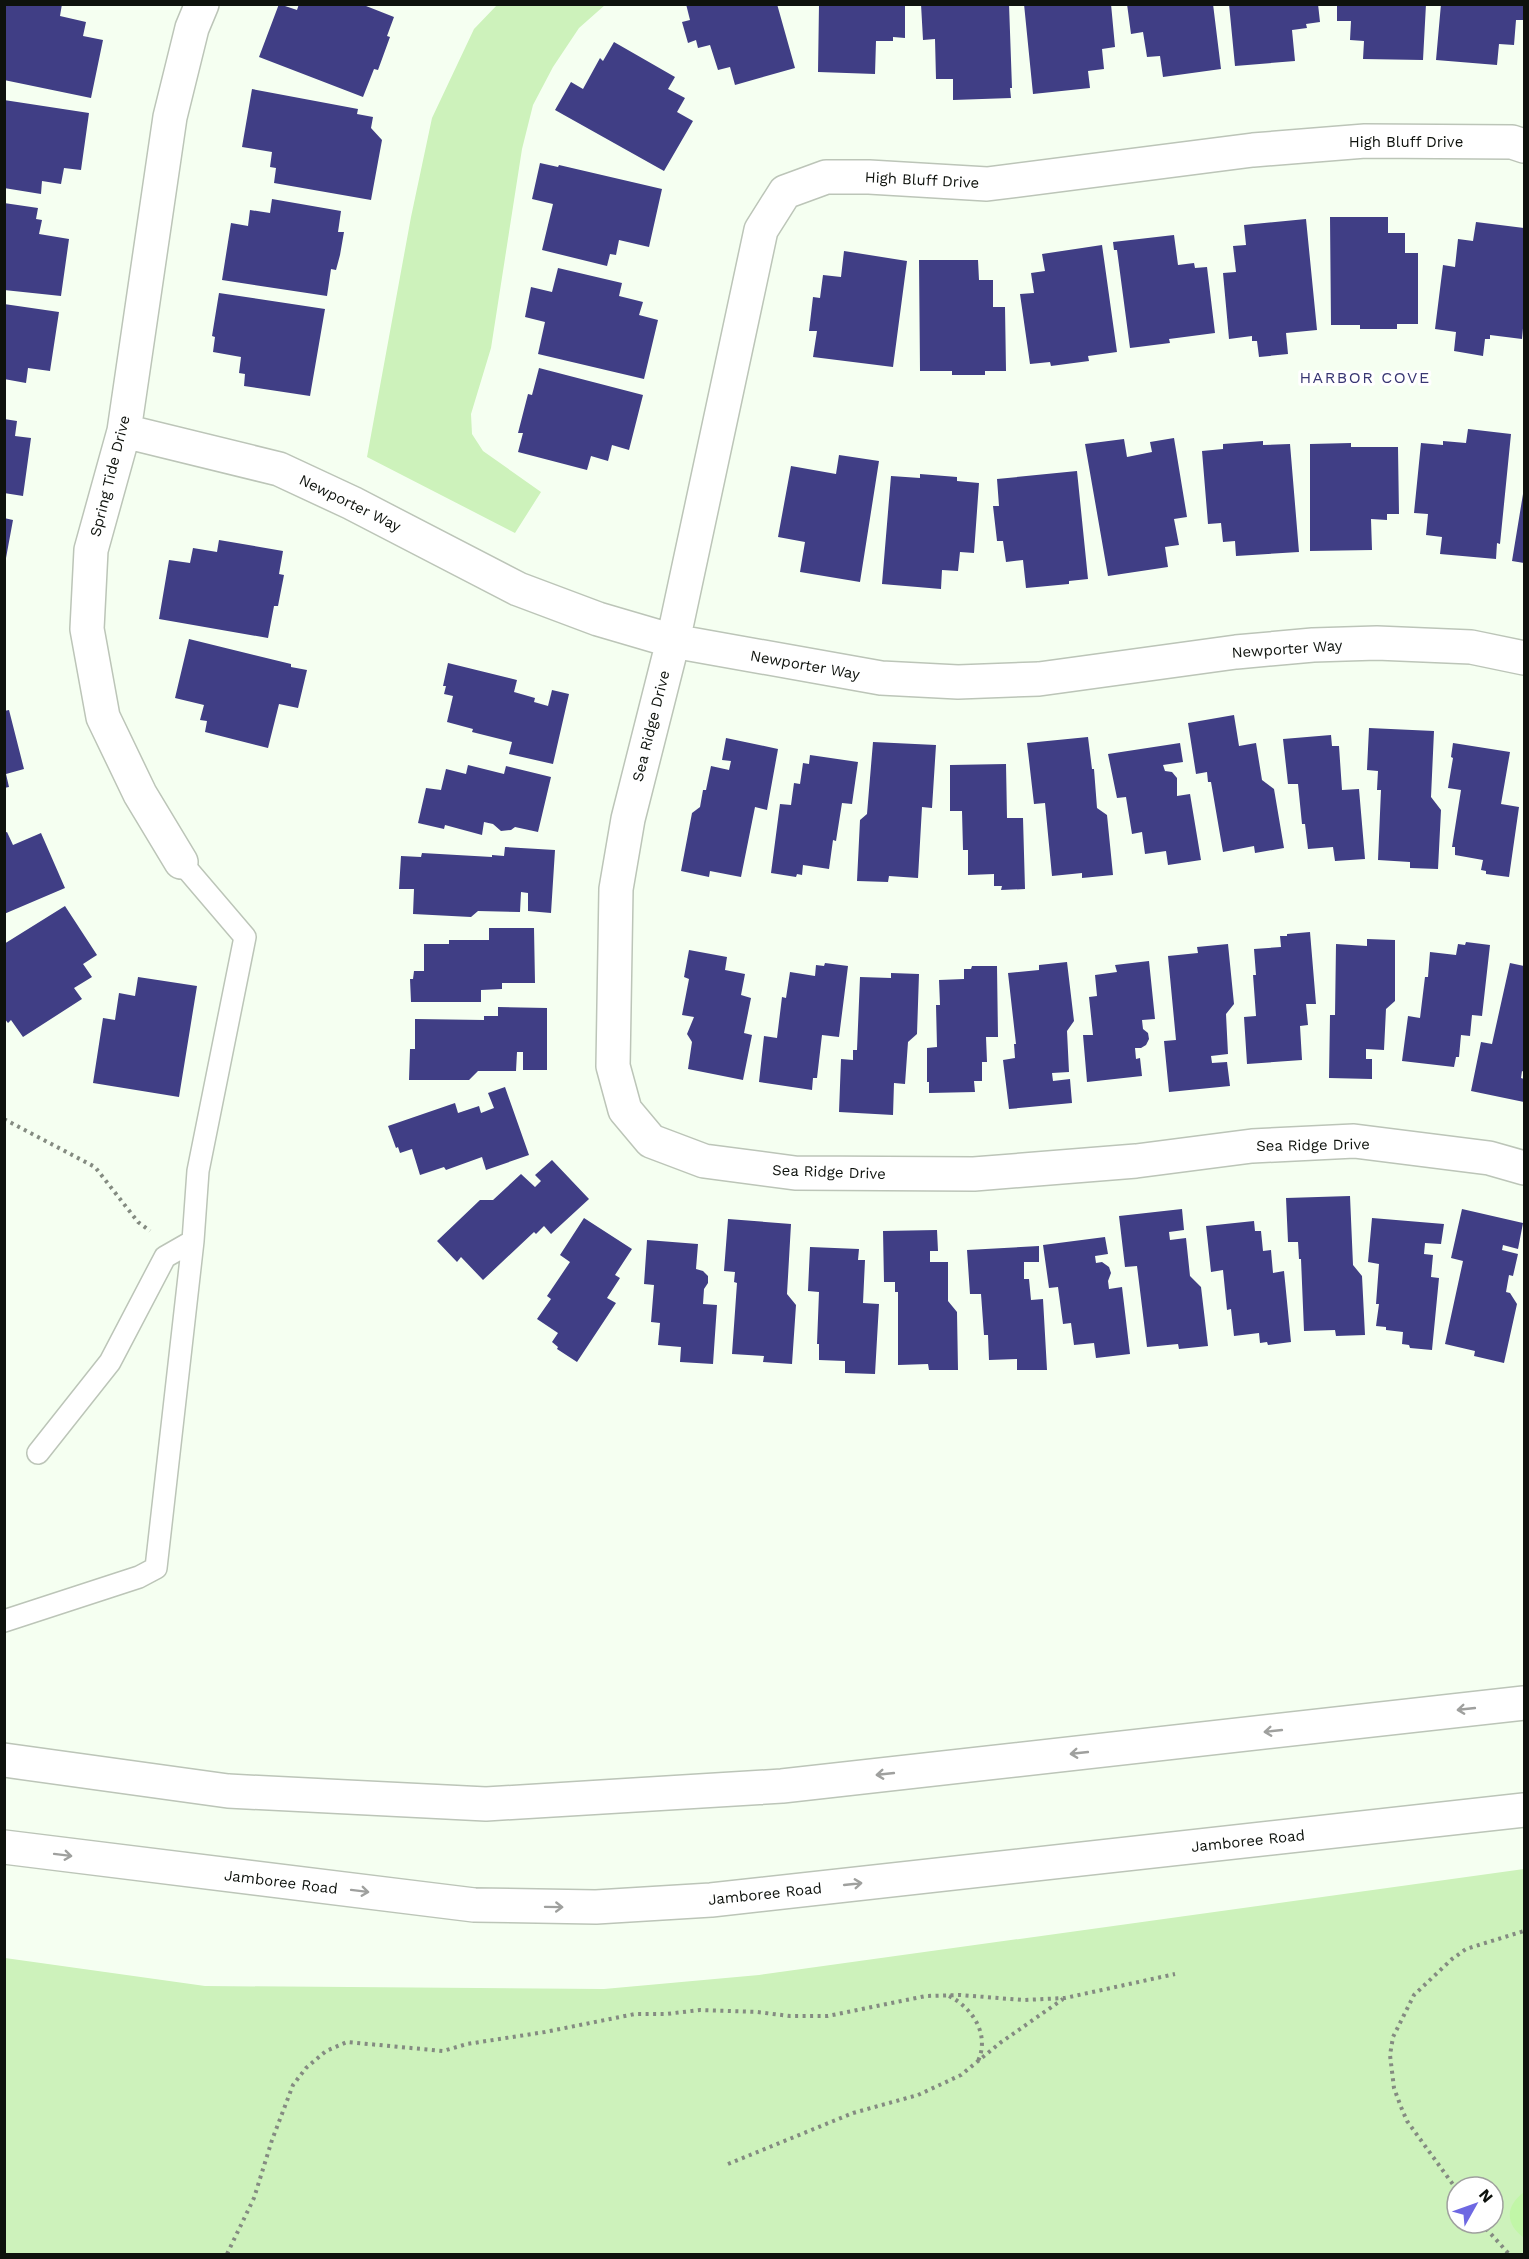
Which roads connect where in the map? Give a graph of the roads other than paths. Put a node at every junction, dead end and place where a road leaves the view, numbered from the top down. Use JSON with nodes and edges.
{"nodes":[{"id":1,"x":202,"y":4,"type":"edge"},
{"id":2,"x":1524,"y":146,"type":"edge"},
{"id":3,"x":124,"y":431,"type":"junction"},
{"id":4,"x":673,"y":641,"type":"junction"},
{"id":5,"x":1524,"y":658,"type":"edge"},
{"id":6,"x":181,"y":862,"type":"joint"},
{"id":7,"x":1524,"y":1168,"type":"edge"},
{"id":8,"x":193,"y":1242,"type":"junction"},
{"id":9,"x":38,"y":1453,"type":"dead end"},
{"id":10,"x":4,"y":1621,"type":"edge"},
{"id":11,"x":1524,"y":1703,"type":"edge"},
{"id":12,"x":4,"y":1760,"type":"edge"},
{"id":13,"x":1524,"y":1810,"type":"edge"},
{"id":14,"x":4,"y":1847,"type":"edge"}],
"edges":[{"from":1,"to":3,"type":"street","name":"Spring Tide Drive"},
{"from":2,"to":4,"type":"street","name":"High Bluff Drive"},
{"from":3,"to":4,"type":"street","name":"Newporter Way"},
{"from":3,"to":6,"type":"street","name":"Spring Tide Drive"},
{"from":4,"to":5,"type":"street","name":"Newporter Way"},
{"from":4,"to":7,"type":"street","name":"Sea Ridge Drive"},
{"from":6,"to":8,"type":"lane"},
{"from":8,"to":9,"type":"lane"},
{"from":8,"to":10,"type":"lane"},
{"from":11,"to":12,"type":"street","one_way":true},
{"from":14,"to":13,"type":"street","name":"Jamboree Road","one_way":true}]}
